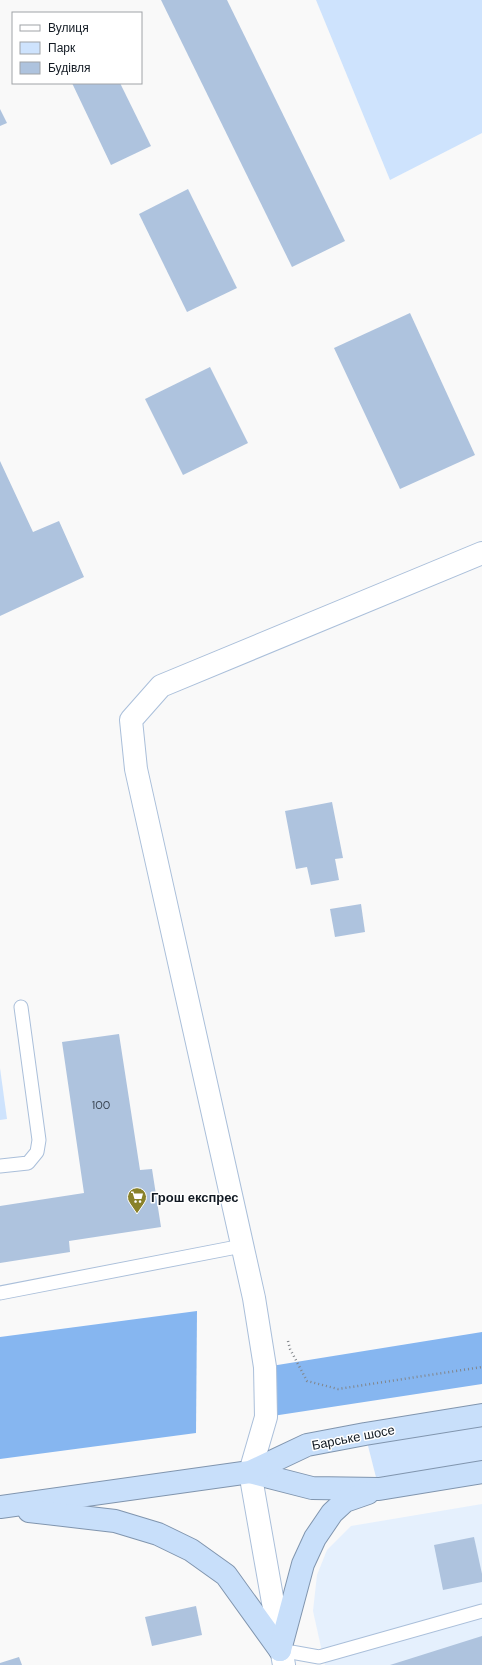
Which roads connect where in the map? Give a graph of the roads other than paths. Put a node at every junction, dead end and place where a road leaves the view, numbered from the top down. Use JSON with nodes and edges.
{"nodes":[{"id":1,"x":482,"y":553,"type":"edge"},
{"id":2,"x":21,"y":1007,"type":"dead end"},
{"id":3,"x":0,"y":1166,"type":"edge"},
{"id":4,"x":242,"y":1246,"type":"junction"},
{"id":5,"x":0,"y":1293,"type":"edge"},
{"id":6,"x":482,"y":1415,"type":"edge"},
{"id":7,"x":250,"y":1472,"type":"junction"},
{"id":8,"x":482,"y":1472,"type":"edge"},
{"id":9,"x":379,"y":1489,"type":"junction"},
{"id":10,"x":0,"y":1507,"type":"edge"},
{"id":11,"x":482,"y":1611,"type":"edge"},
{"id":12,"x":282,"y":1658,"type":"edge"}],
"edges":[{"from":1,"to":4,"type":"street"},
{"from":2,"to":3,"type":"lane"},
{"from":4,"to":5,"type":"lane"},
{"from":4,"to":7,"type":"street"},
{"from":6,"to":7,"type":"highway","name":"Барське шосе"},
{"from":7,"to":9,"type":"highway"},
{"from":7,"to":10,"type":"highway"},
{"from":7,"to":12,"type":"street"},
{"from":8,"to":9,"type":"highway"},
{"from":9,"to":12,"type":"highway"},
{"from":10,"to":12,"type":"highway"},
{"from":11,"to":12,"type":"lane"}]}
